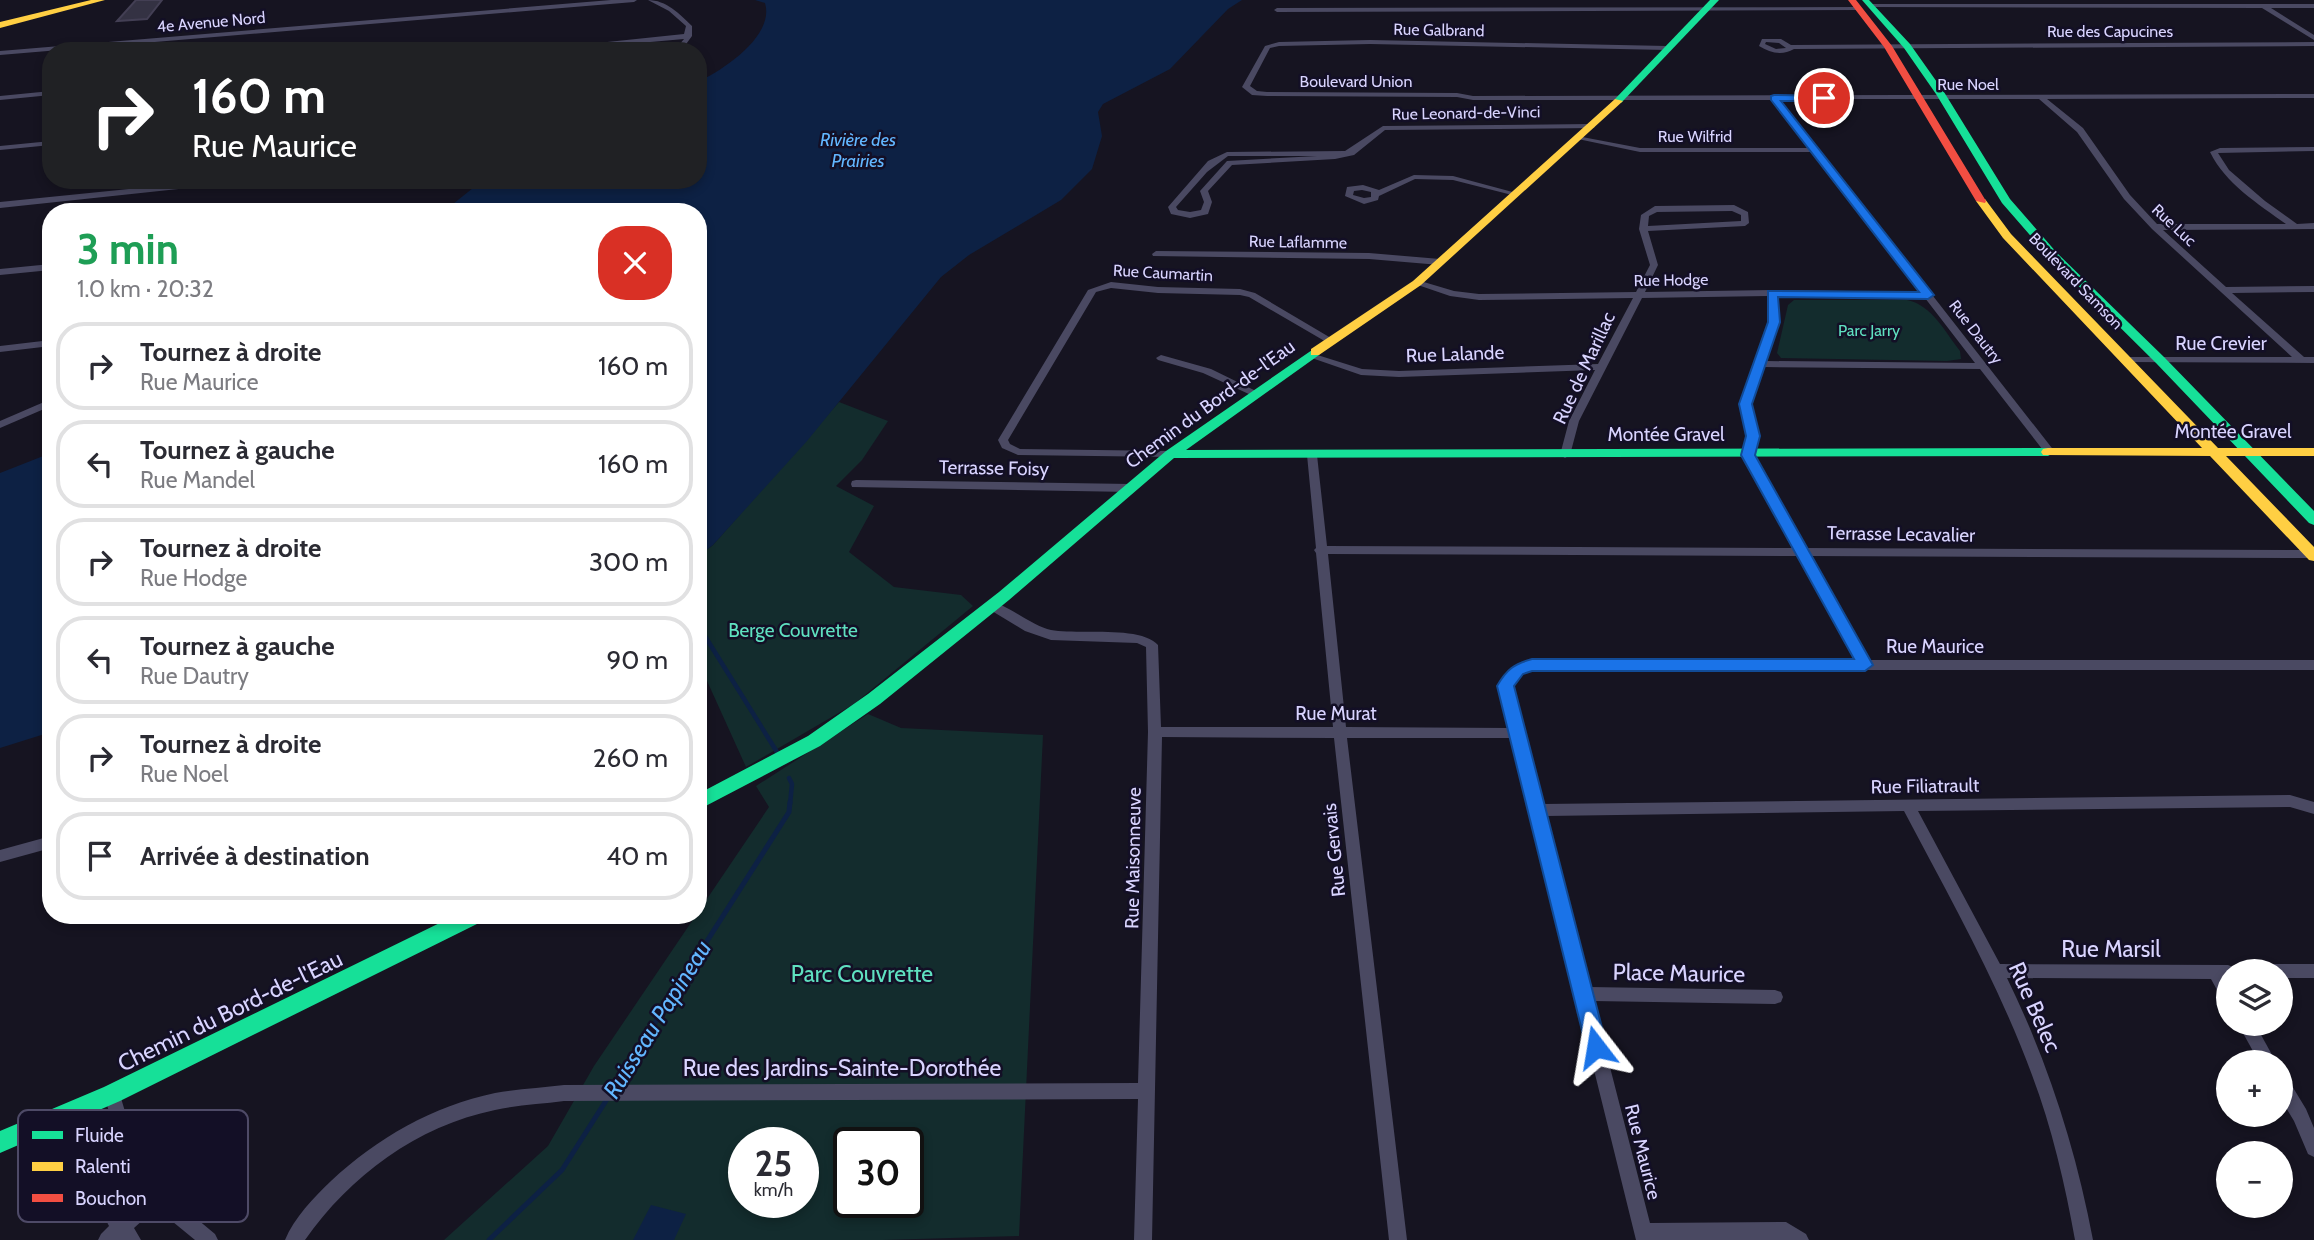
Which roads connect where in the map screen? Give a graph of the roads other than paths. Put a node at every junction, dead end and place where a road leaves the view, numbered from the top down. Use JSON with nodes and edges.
{"nodes":[{"id":1,"x":83,"y":0,"type":"edge"},
{"id":2,"x":101,"y":0,"type":"edge"},
{"id":3,"x":634,"y":0,"type":"edge"},
{"id":4,"x":651,"y":0,"type":"edge"},
{"id":5,"x":1395,"y":0,"type":"edge"},
{"id":6,"x":1621,"y":0,"type":"edge"},
{"id":7,"x":1962,"y":0,"type":"edge"},
{"id":8,"x":2254,"y":0,"type":"edge"},
{"id":9,"x":1861,"y":4,"type":"edge"},
{"id":10,"x":1711,"y":5,"type":"edge"},
{"id":11,"x":1969,"y":6,"type":"junction"},
{"id":12,"x":2263,"y":6,"type":"junction"},
{"id":13,"x":2314,"y":6,"type":"edge"},
{"id":14,"x":1277,"y":9,"type":"dead end"},
{"id":15,"x":1398,"y":9,"type":"junction"},
{"id":16,"x":1627,"y":9,"type":"junction"},
{"id":17,"x":0,"y":25,"type":"edge"},
{"id":18,"x":689,"y":36,"type":"junction"},
{"id":19,"x":2314,"y":38,"type":"edge"},
{"id":20,"x":132,"y":42,"type":"edge"},
{"id":21,"x":623,"y":42,"type":"edge"},
{"id":22,"x":684,"y":42,"type":"edge"},
{"id":23,"x":2314,"y":44,"type":"edge"},
{"id":24,"x":1888,"y":46,"type":"junction"},
{"id":25,"x":1907,"y":46,"type":"junction"},
{"id":26,"x":1791,"y":47,"type":"dead end"},
{"id":27,"x":1667,"y":48,"type":"junction"},
{"id":28,"x":42,"y":49,"type":"edge"},
{"id":29,"x":0,"y":53,"type":"edge"},
{"id":30,"x":1255,"y":93,"type":"joint"},
{"id":31,"x":42,"y":94,"type":"edge"},
{"id":32,"x":1457,"y":95,"type":"joint"},
{"id":33,"x":2314,"y":96,"type":"edge"},
{"id":34,"x":1623,"y":97,"type":"junction"},
{"id":35,"x":0,"y":98,"type":"edge"},
{"id":36,"x":1774,"y":98,"type":"junction"},
{"id":37,"x":1921,"y":98,"type":"junction"},
{"id":38,"x":2042,"y":98,"type":"junction"},
{"id":39,"x":1944,"y":99,"type":"junction"},
{"id":40,"x":1591,"y":126,"type":"junction"},
{"id":41,"x":1577,"y":138,"type":"junction"},
{"id":42,"x":42,"y":145,"type":"edge"},
{"id":43,"x":0,"y":148,"type":"edge"},
{"id":44,"x":1814,"y":149,"type":"junction"},
{"id":45,"x":2314,"y":149,"type":"edge"},
{"id":46,"x":1351,"y":153,"type":"junction"},
{"id":47,"x":1219,"y":157,"type":"junction"},
{"id":48,"x":1230,"y":163,"type":"junction"},
{"id":49,"x":156,"y":189,"type":"edge"},
{"id":50,"x":1377,"y":194,"type":"dead end"},
{"id":51,"x":1516,"y":194,"type":"junction"},
{"id":52,"x":0,"y":205,"type":"edge"},
{"id":53,"x":2295,"y":226,"type":"junction"},
{"id":54,"x":2314,"y":226,"type":"edge"},
{"id":55,"x":2155,"y":227,"type":"junction"},
{"id":56,"x":1643,"y":229,"type":"junction"},
{"id":57,"x":1156,"y":254,"type":"dead end"},
{"id":58,"x":1440,"y":262,"type":"junction"},
{"id":59,"x":42,"y":268,"type":"edge"},
{"id":60,"x":0,"y":272,"type":"edge"},
{"id":61,"x":1418,"y":283,"type":"junction"},
{"id":62,"x":2314,"y":289,"type":"edge"},
{"id":63,"x":2224,"y":290,"type":"junction"},
{"id":64,"x":1772,"y":293,"type":"junction"},
{"id":65,"x":1928,"y":295,"type":"junction"},
{"id":66,"x":1636,"y":296,"type":"junction"},
{"id":67,"x":1331,"y":341,"type":"junction"},
{"id":68,"x":42,"y":344,"type":"edge"},
{"id":69,"x":0,"y":349,"type":"edge"},
{"id":70,"x":1311,"y":356,"type":"junction"},
{"id":71,"x":1161,"y":358,"type":"dead end"},
{"id":72,"x":2129,"y":360,"type":"junction"},
{"id":73,"x":2160,"y":360,"type":"junction"},
{"id":74,"x":2301,"y":360,"type":"junction"},
{"id":75,"x":2314,"y":360,"type":"edge"},
{"id":76,"x":1759,"y":364,"type":"junction"},
{"id":77,"x":1982,"y":366,"type":"junction"},
{"id":78,"x":1602,"y":367,"type":"junction"},
{"id":79,"x":1255,"y":393,"type":"junction"},
{"id":80,"x":42,"y":406,"type":"edge"},
{"id":81,"x":0,"y":425,"type":"edge"},
{"id":82,"x":1018,"y":452,"type":"joint"},
{"id":83,"x":2050,"y":452,"type":"junction"},
{"id":84,"x":2216,"y":452,"type":"junction"},
{"id":85,"x":2246,"y":452,"type":"junction"},
{"id":86,"x":2314,"y":452,"type":"edge"},
{"id":87,"x":1171,"y":454,"type":"junction"},
{"id":88,"x":1312,"y":455,"type":"junction"},
{"id":89,"x":1565,"y":455,"type":"junction"},
{"id":90,"x":1748,"y":455,"type":"junction"},
{"id":91,"x":856,"y":484,"type":"dead end"},
{"id":92,"x":1131,"y":488,"type":"junction"},
{"id":93,"x":2314,"y":520,"type":"edge"},
{"id":94,"x":1320,"y":550,"type":"junction"},
{"id":95,"x":1799,"y":550,"type":"junction"},
{"id":96,"x":2313,"y":554,"type":"edge"},
{"id":97,"x":991,"y":605,"type":"junction"},
{"id":98,"x":1865,"y":665,"type":"junction"},
{"id":99,"x":2314,"y":665,"type":"edge"},
{"id":100,"x":1154,"y":732,"type":"junction"},
{"id":101,"x":1340,"y":733,"type":"junction"},
{"id":102,"x":1517,"y":733,"type":"junction"},
{"id":103,"x":707,"y":798,"type":"edge"},
{"id":104,"x":1909,"y":806,"type":"junction"},
{"id":105,"x":2314,"y":808,"type":"edge"},
{"id":106,"x":1536,"y":810,"type":"junction"},
{"id":107,"x":42,"y":844,"type":"edge"},
{"id":108,"x":0,"y":856,"type":"edge"},
{"id":109,"x":459,"y":924,"type":"edge"},
{"id":110,"x":1995,"y":971,"type":"junction"},
{"id":111,"x":2293,"y":971,"type":"edge"},
{"id":112,"x":2314,"y":971,"type":"edge"},
{"id":113,"x":2216,"y":972,"type":"edge"},
{"id":114,"x":1583,"y":994,"type":"junction"},
{"id":115,"x":1775,"y":997,"type":"dead end"},
{"id":116,"x":1147,"y":1091,"type":"junction"},
{"id":117,"x":112,"y":1094,"type":"junction"},
{"id":118,"x":2293,"y":1103,"type":"edge"},
{"id":119,"x":72,"y":1110,"type":"edge"},
{"id":120,"x":116,"y":1110,"type":"edge"},
{"id":121,"x":18,"y":1134,"type":"edge"},
{"id":122,"x":0,"y":1142,"type":"edge"},
{"id":123,"x":2314,"y":1148,"type":"edge"},
{"id":124,"x":133,"y":1222,"type":"edge"},
{"id":125,"x":187,"y":1222,"type":"edge"},
{"id":126,"x":120,"y":1236,"type":"edge"},
{"id":127,"x":1644,"y":1236,"type":"edge"},
{"id":128,"x":209,"y":1240,"type":"edge"},
{"id":129,"x":294,"y":1240,"type":"edge"},
{"id":130,"x":1143,"y":1240,"type":"edge"},
{"id":131,"x":1398,"y":1240,"type":"edge"},
{"id":132,"x":1800,"y":1240,"type":"edge"},
{"id":133,"x":2084,"y":1240,"type":"edge"}],
"edges":[{"from":1,"to":17,"type":"street"},
{"from":2,"to":17,"type":"street"},
{"from":3,"to":20,"type":"street","name":"4e Avenue Nord"},
{"from":4,"to":18,"type":"street"},
{"from":5,"to":15,"type":"street"},
{"from":6,"to":16,"type":"street"},
{"from":7,"to":11,"type":"street"},
{"from":8,"to":12,"type":"street"},
{"from":9,"to":10,"type":"street"},
{"from":9,"to":11,"type":"street"},
{"from":9,"to":24,"type":"street","name":"Boulevard Samson"},
{"from":9,"to":25,"type":"street","name":"Boulevard Samson"},
{"from":10,"to":16,"type":"street"},
{"from":10,"to":27,"type":"street","name":"Chemin du Bord-de-l'Eau"},
{"from":11,"to":12,"type":"street"},
{"from":12,"to":13,"type":"street"},
{"from":12,"to":19,"type":"street"},
{"from":14,"to":15,"type":"street"},
{"from":15,"to":16,"type":"street"},
{"from":18,"to":21,"type":"street"},
{"from":18,"to":22,"type":"street"},
{"from":23,"to":25,"type":"street","name":"Rue des Capucines"},
{"from":24,"to":25,"type":"street","name":"Rue des Capucines"},
{"from":24,"to":26,"type":"street","name":"Rue des Capucines"},
{"from":24,"to":37,"type":"street","name":"Boulevard Samson"},
{"from":25,"to":39,"type":"street","name":"Boulevard Samson"},
{"from":27,"to":30,"type":"street","name":"Rue Galbrand"},
{"from":27,"to":34,"type":"street","name":"Chemin du Bord-de-l'Eau"},
{"from":28,"to":29,"type":"street","name":"4e Avenue Nord"},
{"from":30,"to":32,"type":"street","name":"Boulevard Union"},
{"from":31,"to":35,"type":"street"},
{"from":32,"to":34,"type":"street","name":"Boulevard Union"},
{"from":33,"to":38,"type":"street","name":"Rue Noel"},
{"from":34,"to":36,"type":"street","name":"Rue Noel"},
{"from":34,"to":40,"type":"street","name":"Chemin du Bord-de-l'Eau"},
{"from":36,"to":37,"type":"street","name":"Rue Noel"},
{"from":36,"to":44,"type":"street","name":"Rue Dautry"},
{"from":37,"to":39,"type":"street","name":"Rue Noel"},
{"from":37,"to":72,"type":"street","name":"Boulevard Samson"},
{"from":38,"to":39,"type":"street","name":"Rue Noel"},
{"from":38,"to":55,"type":"street","name":"Rue Luc"},
{"from":39,"to":73,"type":"street","name":"Boulevard Samson"},
{"from":40,"to":41,"type":"street","name":"Chemin du Bord-de-l'Eau"},
{"from":40,"to":46,"type":"street","name":"Rue Leonard-de-Vinci"},
{"from":41,"to":44,"type":"street","name":"Rue Wilfrid"},
{"from":41,"to":51,"type":"street","name":"Chemin du Bord-de-l'Eau"},
{"from":42,"to":43,"type":"street"},
{"from":44,"to":65,"type":"street","name":"Rue Dautry"},
{"from":45,"to":53,"type":"street"},
{"from":46,"to":47,"type":"street"},
{"from":46,"to":48,"type":"street"},
{"from":47,"to":48,"type":"street"},
{"from":47,"to":48,"type":"street"},
{"from":49,"to":52,"type":"street"},
{"from":50,"to":51,"type":"street"},
{"from":51,"to":58,"type":"street","name":"Chemin du Bord-de-l'Eau"},
{"from":53,"to":54,"type":"street"},
{"from":53,"to":55,"type":"street"},
{"from":55,"to":63,"type":"street","name":"Rue Luc"},
{"from":56,"to":56,"type":"street"},
{"from":56,"to":66,"type":"street"},
{"from":57,"to":58,"type":"street","name":"Rue Laflamme"},
{"from":58,"to":61,"type":"street","name":"Chemin du Bord-de-l'Eau"},
{"from":59,"to":60,"type":"street"},
{"from":61,"to":66,"type":"street","name":"Rue Hodge"},
{"from":61,"to":67,"type":"street","name":"Chemin du Bord-de-l'Eau"},
{"from":62,"to":63,"type":"street"},
{"from":63,"to":74,"type":"street","name":"Rue Luc"},
{"from":64,"to":65,"type":"street","name":"Rue Hodge"},
{"from":64,"to":66,"type":"street","name":"Rue Hodge"},
{"from":64,"to":76,"type":"street"},
{"from":65,"to":77,"type":"street","name":"Rue Dautry"},
{"from":66,"to":78,"type":"street","name":"Rue de Marillac"},
{"from":67,"to":70,"type":"street","name":"Chemin du Bord-de-l'Eau"},
{"from":67,"to":82,"type":"street","name":"Rue Caumartin"},
{"from":68,"to":69,"type":"street"},
{"from":70,"to":78,"type":"street","name":"Rue Lalande"},
{"from":70,"to":79,"type":"street","name":"Chemin du Bord-de-l'Eau"},
{"from":71,"to":79,"type":"street"},
{"from":72,"to":73,"type":"street","name":"Rue Crevier"},
{"from":72,"to":84,"type":"street","name":"Boulevard Samson"},
{"from":73,"to":74,"type":"street","name":"Rue Crevier"},
{"from":73,"to":85,"type":"street","name":"Boulevard Samson"},
{"from":74,"to":75,"type":"street","name":"Rue Crevier"},
{"from":76,"to":77,"type":"street"},
{"from":76,"to":90,"type":"street"},
{"from":77,"to":83,"type":"street","name":"Rue Dautry"},
{"from":78,"to":89,"type":"street","name":"Rue de Marillac"},
{"from":79,"to":87,"type":"street","name":"Chemin du Bord-de-l'Eau"},
{"from":80,"to":81,"type":"street"},
{"from":82,"to":87,"type":"street","name":"Montée Gravel"},
{"from":83,"to":84,"type":"street","name":"Montée Gravel"},
{"from":83,"to":90,"type":"street","name":"Montée Gravel"},
{"from":84,"to":85,"type":"street","name":"Montée Gravel"},
{"from":84,"to":96,"type":"street","name":"Boulevard Samson"},
{"from":85,"to":86,"type":"street","name":"Montée Gravel"},
{"from":85,"to":93,"type":"street","name":"Boulevard Samson"},
{"from":87,"to":88,"type":"street","name":"Montée Gravel"},
{"from":87,"to":92,"type":"street","name":"Chemin du Bord-de-l'Eau"},
{"from":88,"to":89,"type":"street","name":"Montée Gravel"},
{"from":88,"to":94,"type":"street","name":"Rue Gervais"},
{"from":89,"to":90,"type":"street","name":"Montée Gravel"},
{"from":90,"to":95,"type":"street"},
{"from":91,"to":92,"type":"street","name":"Terrasse Foisy"},
{"from":92,"to":97,"type":"street","name":"Chemin du Bord-de-l'Eau"},
{"from":94,"to":95,"type":"street","name":"Terrasse Lecavalier"},
{"from":94,"to":101,"type":"street","name":"Rue Gervais"},
{"from":95,"to":96,"type":"street","name":"Terrasse Lecavalier"},
{"from":95,"to":98,"type":"street"},
{"from":97,"to":100,"type":"street","name":"Rue Maisonneuve"},
{"from":97,"to":103,"type":"street","name":"Chemin du Bord-de-l'Eau"},
{"from":98,"to":99,"type":"street","name":"Rue Maurice"},
{"from":98,"to":102,"type":"street","name":"Rue Maurice"},
{"from":100,"to":101,"type":"street","name":"Rue Murat"},
{"from":100,"to":116,"type":"street","name":"Rue Maisonneuve"},
{"from":101,"to":102,"type":"street","name":"Rue Murat"},
{"from":101,"to":131,"type":"street","name":"Rue Gervais"},
{"from":102,"to":106,"type":"street","name":"Rue Maurice"},
{"from":104,"to":105,"type":"street","name":"Rue Filiatrault"},
{"from":104,"to":106,"type":"street","name":"Rue Filiatrault"},
{"from":104,"to":110,"type":"street","name":"Rue Belec"},
{"from":106,"to":114,"type":"street","name":"Rue Maurice"},
{"from":107,"to":108,"type":"street"},
{"from":109,"to":117,"type":"street","name":"Chemin du Bord-de-l'Eau"},
{"from":110,"to":113,"type":"street","name":"Rue Marsil"},
{"from":110,"to":133,"type":"street","name":"Rue Belec"},
{"from":111,"to":112,"type":"street"},
{"from":114,"to":115,"type":"street","name":"Place Maurice"},
{"from":114,"to":127,"type":"street","name":"Rue Maurice"},
{"from":116,"to":129,"type":"street","name":"Rue des Jardins-Sainte-Dorothée"},
{"from":116,"to":130,"type":"street","name":"Rue Maisonneuve"},
{"from":117,"to":119,"type":"street","name":"Chemin du Bord-de-l'Eau"},
{"from":117,"to":120,"type":"street"},
{"from":118,"to":123,"type":"street"},
{"from":121,"to":122,"type":"street","name":"Chemin du Bord-de-l'Eau"},
{"from":124,"to":126,"type":"street"},
{"from":125,"to":128,"type":"street"},
{"from":127,"to":132,"type":"street"}]}
